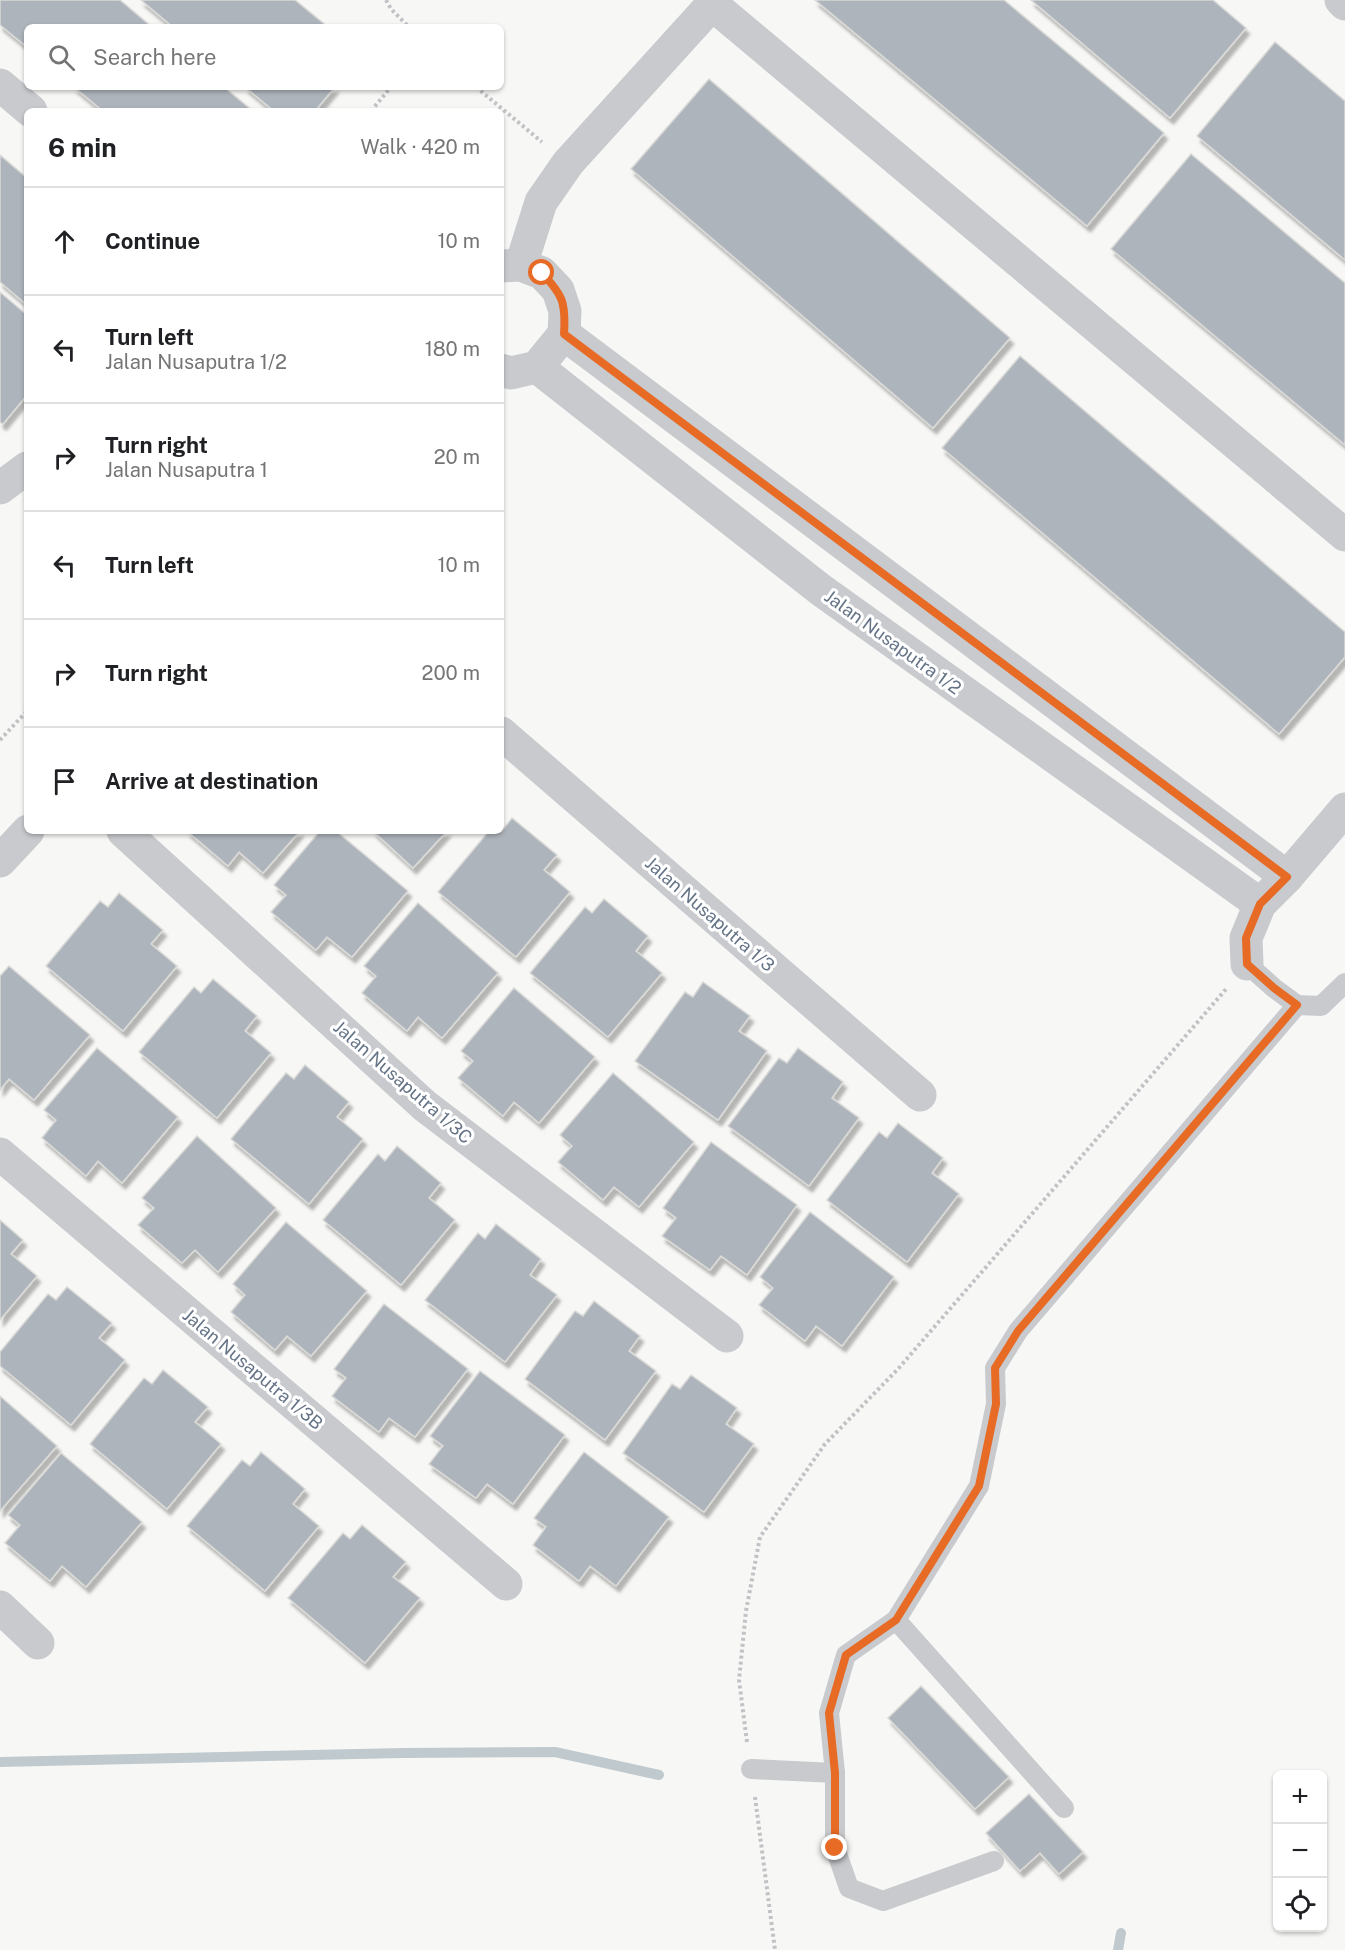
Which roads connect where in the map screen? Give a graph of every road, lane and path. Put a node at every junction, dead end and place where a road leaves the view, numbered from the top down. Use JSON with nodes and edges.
{"nodes":[{"id":1,"x":386,"y":0,"type":"edge"},
{"id":2,"x":1341,"y":0,"type":"edge"},
{"id":3,"x":715,"y":2,"type":"edge"},
{"id":4,"x":1345,"y":4,"type":"edge"},
{"id":5,"x":406,"y":24,"type":"edge"},
{"id":6,"x":0,"y":85,"type":"edge"},
{"id":7,"x":388,"y":90,"type":"edge"},
{"id":8,"x":480,"y":90,"type":"edge"},
{"id":9,"x":27,"y":108,"type":"edge"},
{"id":10,"x":374,"y":108,"type":"edge"},
{"id":11,"x":501,"y":108,"type":"edge"},
{"id":12,"x":504,"y":110,"type":"edge"},
{"id":13,"x":568,"y":163,"type":"junction"},
{"id":14,"x":511,"y":265,"type":"edge"},
{"id":15,"x":564,"y":334,"type":"junction"},
{"id":16,"x":537,"y":367,"type":"junction"},
{"id":17,"x":504,"y":371,"type":"edge"},
{"id":18,"x":24,"y":470,"type":"edge"},
{"id":19,"x":0,"y":488,"type":"edge"},
{"id":20,"x":1345,"y":535,"type":"edge"},
{"id":21,"x":849,"y":546,"type":"junction"},
{"id":22,"x":821,"y":590,"type":"junction"},
{"id":23,"x":941,"y":617,"type":"junction"},
{"id":24,"x":914,"y":657,"type":"junction"},
{"id":25,"x":24,"y":714,"type":"edge"},
{"id":26,"x":504,"y":736,"type":"edge"},
{"id":27,"x":0,"y":740,"type":"edge"},
{"id":28,"x":1345,"y":809,"type":"edge"},
{"id":29,"x":25,"y":834,"type":"edge"},
{"id":30,"x":126,"y":834,"type":"edge"},
{"id":31,"x":0,"y":861,"type":"edge"},
{"id":32,"x":1287,"y":877,"type":"junction"},
{"id":33,"x":1260,"y":904,"type":"junction"},
{"id":34,"x":1247,"y":964,"type":"junction"},
{"id":35,"x":1345,"y":983,"type":"edge"},
{"id":36,"x":1297,"y":1005,"type":"junction"},
{"id":37,"x":920,"y":1095,"type":"dead end"},
{"id":38,"x":0,"y":1154,"type":"edge"},
{"id":39,"x":727,"y":1336,"type":"dead end"},
{"id":40,"x":507,"y":1584,"type":"dead end"},
{"id":41,"x":0,"y":1607,"type":"edge"},
{"id":42,"x":896,"y":1620,"type":"junction"},
{"id":43,"x":38,"y":1643,"type":"dead end"},
{"id":44,"x":751,"y":1769,"type":"junction"},
{"id":45,"x":835,"y":1773,"type":"junction"},
{"id":46,"x":1064,"y":1808,"type":"dead end"},
{"id":47,"x":994,"y":1861,"type":"dead end"},
{"id":48,"x":775,"y":1950,"type":"edge"}],
"edges":[{"from":1,"to":5,"type":"path"},
{"from":2,"to":4,"type":"street"},
{"from":3,"to":13,"type":"street"},
{"from":3,"to":20,"type":"street"},
{"from":6,"to":9,"type":"street"},
{"from":7,"to":10,"type":"path"},
{"from":8,"to":11,"type":"path"},
{"from":12,"to":13,"type":"path"},
{"from":13,"to":14,"type":"street"},
{"from":14,"to":15,"type":"street"},
{"from":15,"to":16,"type":"street"},
{"from":15,"to":21,"type":"street"},
{"from":16,"to":17,"type":"street"},
{"from":16,"to":22,"type":"street","name":"Jalan Nusaputra 1/2"},
{"from":18,"to":19,"type":"street"},
{"from":21,"to":22,"type":"street"},
{"from":21,"to":23,"type":"street"},
{"from":22,"to":24,"type":"street","name":"Jalan Nusaputra 1/2"},
{"from":23,"to":24,"type":"street"},
{"from":23,"to":32,"type":"street"},
{"from":24,"to":33,"type":"street","name":"Jalan Nusaputra 1/2"},
{"from":25,"to":27,"type":"path"},
{"from":26,"to":37,"type":"street","name":"Jalan Nusaputra 1/3"},
{"from":28,"to":32,"type":"street"},
{"from":29,"to":31,"type":"street"},
{"from":30,"to":39,"type":"street","name":"Jalan Nusaputra 1/3C"},
{"from":32,"to":33,"type":"street"},
{"from":33,"to":34,"type":"street"},
{"from":34,"to":36,"type":"lane"},
{"from":34,"to":44,"type":"path"},
{"from":35,"to":36,"type":"lane"},
{"from":36,"to":42,"type":"lane"},
{"from":38,"to":40,"type":"street","name":"Jalan Nusaputra 1/3B"},
{"from":41,"to":43,"type":"street"},
{"from":42,"to":45,"type":"lane"},
{"from":42,"to":46,"type":"lane"},
{"from":44,"to":45,"type":"lane"},
{"from":44,"to":48,"type":"path"},
{"from":45,"to":47,"type":"lane"}]}
